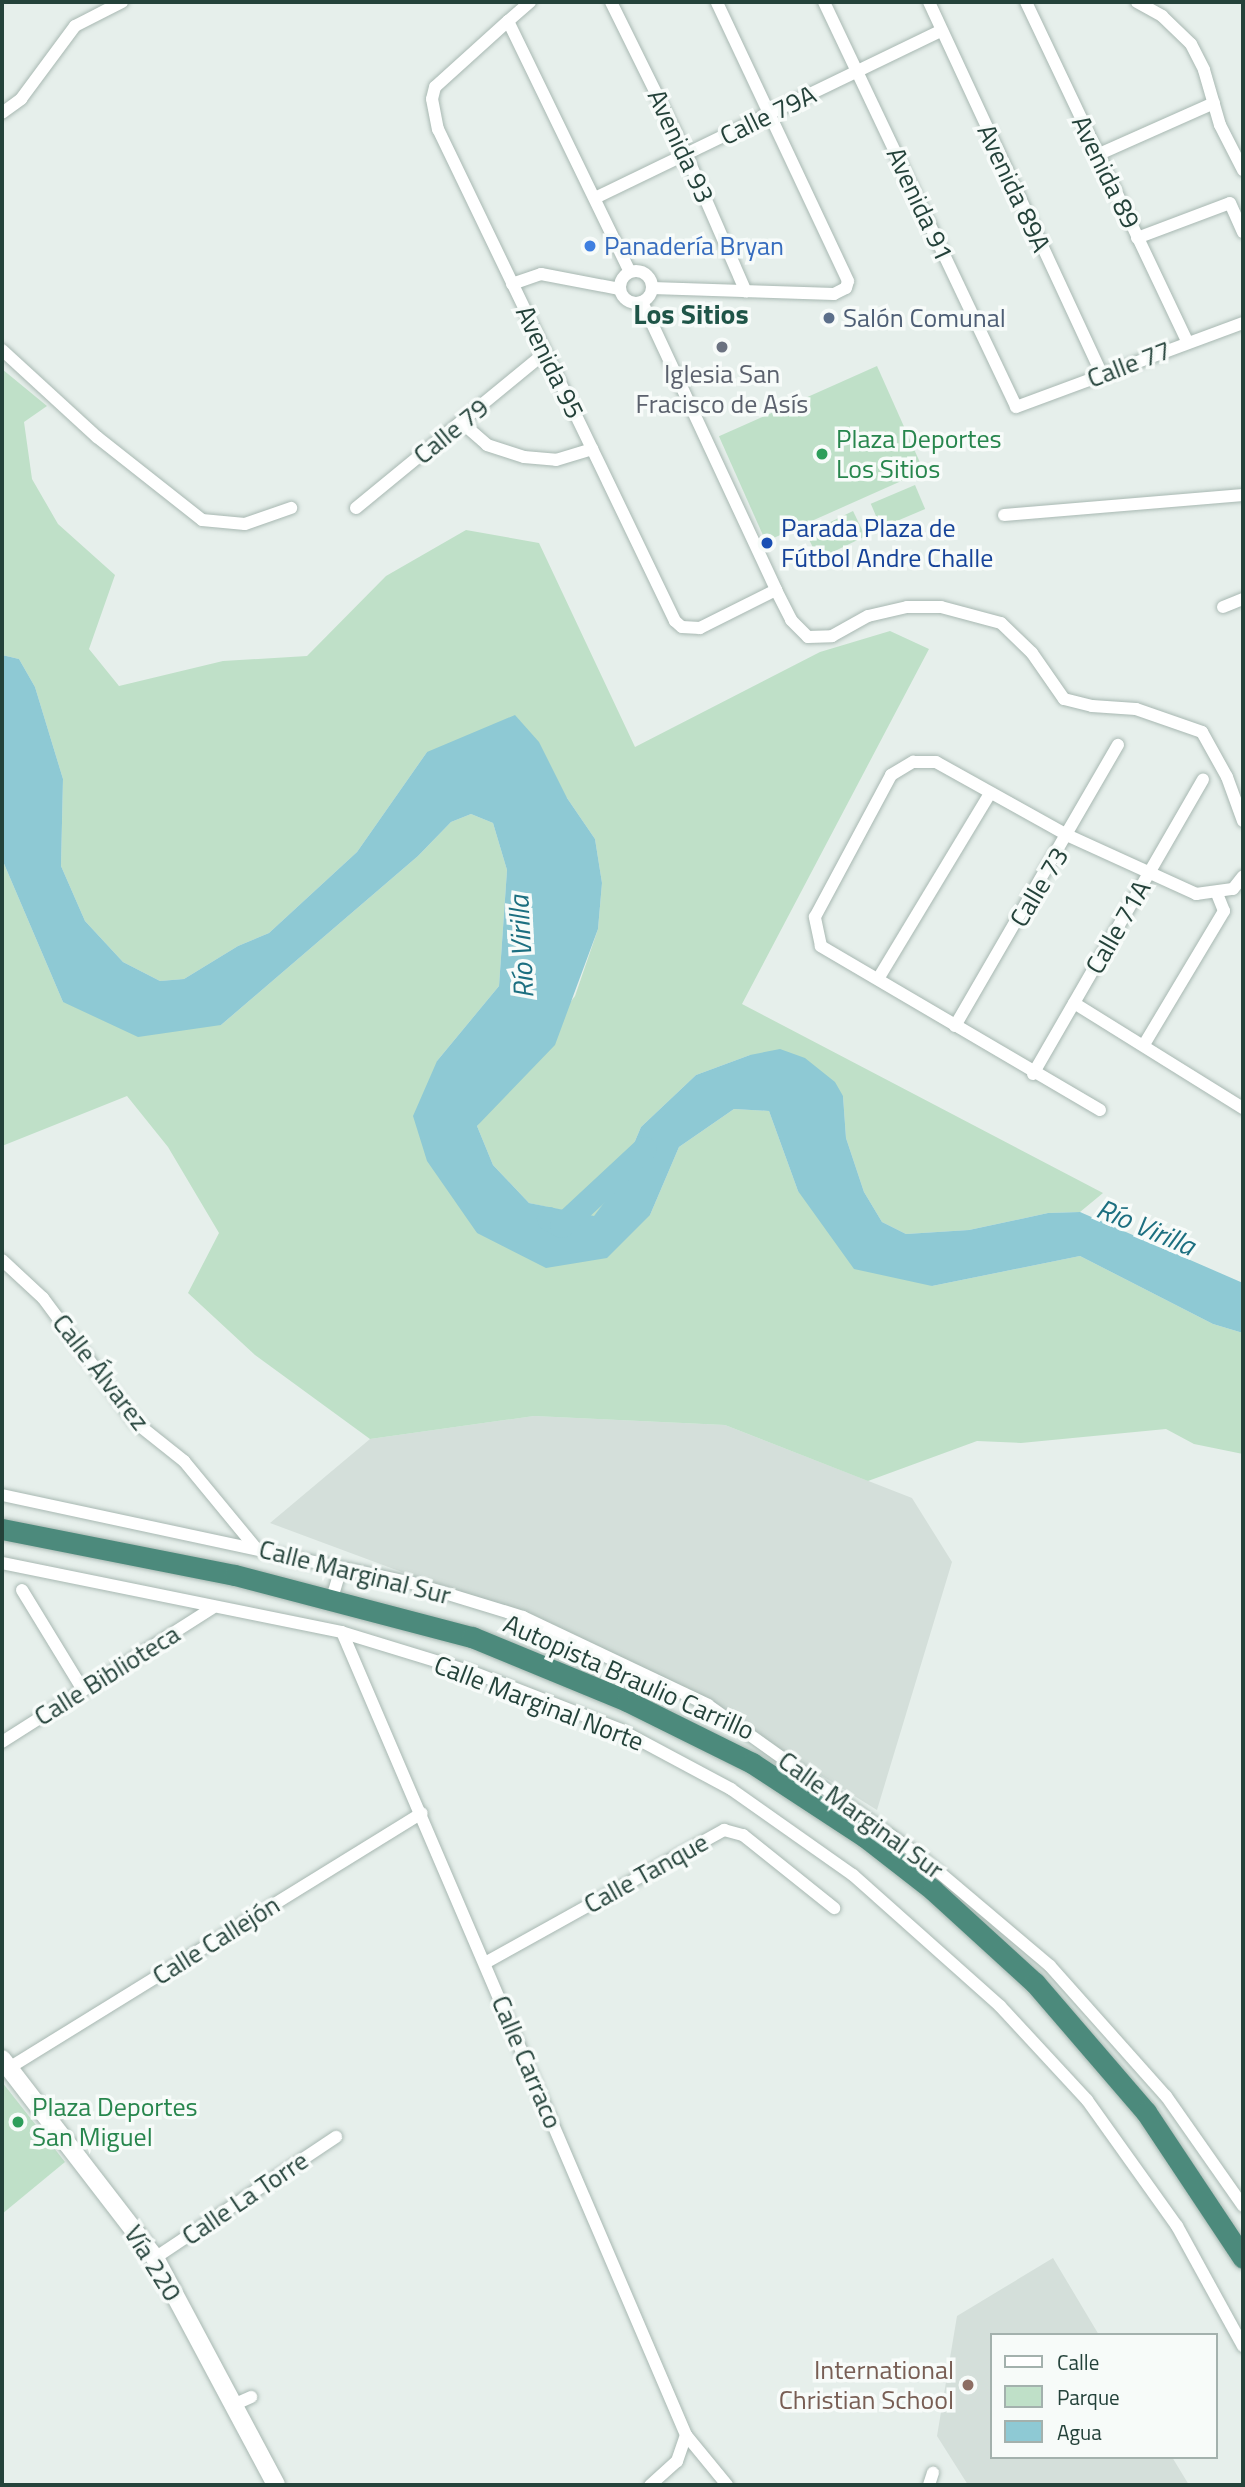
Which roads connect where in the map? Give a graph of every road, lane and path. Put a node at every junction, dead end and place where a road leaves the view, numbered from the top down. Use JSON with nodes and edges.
{"nodes":[{"id":1,"x":122,"y":2,"type":"edge"},
{"id":2,"x":530,"y":2,"type":"edge"},
{"id":3,"x":611,"y":2,"type":"edge"},
{"id":4,"x":717,"y":2,"type":"edge"},
{"id":5,"x":824,"y":2,"type":"edge"},
{"id":6,"x":929,"y":2,"type":"edge"},
{"id":7,"x":1026,"y":2,"type":"edge"},
{"id":8,"x":1137,"y":2,"type":"edge"},
{"id":9,"x":508,"y":21,"type":"junction"},
{"id":10,"x":941,"y":31,"type":"junction"},
{"id":11,"x":857,"y":72,"type":"junction"},
{"id":12,"x":1214,"y":103,"type":"junction"},
{"id":13,"x":2,"y":113,"type":"edge"},
{"id":14,"x":772,"y":113,"type":"junction"},
{"id":15,"x":686,"y":154,"type":"junction"},
{"id":16,"x":1097,"y":155,"type":"junction"},
{"id":17,"x":1243,"y":170,"type":"edge"},
{"id":18,"x":594,"y":198,"type":"junction"},
{"id":19,"x":1243,"y":232,"type":"edge"},
{"id":20,"x":1137,"y":238,"type":"junction"},
{"id":21,"x":630,"y":272,"type":"junction"},
{"id":22,"x":512,"y":284,"type":"junction"},
{"id":23,"x":652,"y":288,"type":"junction"},
{"id":24,"x":620,"y":289,"type":"junction"},
{"id":25,"x":746,"y":292,"type":"junction"},
{"id":26,"x":642,"y":302,"type":"junction"},
{"id":27,"x":1243,"y":323,"type":"edge"},
{"id":28,"x":1187,"y":341,"type":"junction"},
{"id":29,"x":2,"y":350,"type":"edge"},
{"id":30,"x":545,"y":353,"type":"junction"},
{"id":31,"x":1102,"y":374,"type":"junction"},
{"id":32,"x":1016,"y":407,"type":"joint"},
{"id":33,"x":461,"y":422,"type":"junction"},
{"id":34,"x":592,"y":449,"type":"junction"},
{"id":35,"x":1243,"y":495,"type":"edge"},
{"id":36,"x":291,"y":508,"type":"dead end"},
{"id":37,"x":356,"y":508,"type":"dead end"},
{"id":38,"x":1004,"y":515,"type":"dead end"},
{"id":39,"x":776,"y":590,"type":"junction"},
{"id":40,"x":1243,"y":599,"type":"edge"},
{"id":41,"x":1223,"y":607,"type":"dead end"},
{"id":42,"x":1118,"y":745,"type":"dead end"},
{"id":43,"x":1203,"y":780,"type":"dead end"},
{"id":44,"x":990,"y":793,"type":"junction"},
{"id":45,"x":1243,"y":821,"type":"edge"},
{"id":46,"x":1069,"y":836,"type":"junction"},
{"id":47,"x":1151,"y":870,"type":"junction"},
{"id":48,"x":1243,"y":876,"type":"edge"},
{"id":49,"x":1217,"y":894,"type":"junction"},
{"id":50,"x":878,"y":979,"type":"junction"},
{"id":51,"x":1074,"y":1003,"type":"junction"},
{"id":52,"x":955,"y":1026,"type":"junction"},
{"id":53,"x":1145,"y":1043,"type":"junction"},
{"id":54,"x":1033,"y":1074,"type":"junction"},
{"id":55,"x":1243,"y":1108,"type":"edge"},
{"id":56,"x":1100,"y":1110,"type":"dead end"},
{"id":57,"x":2,"y":1260,"type":"edge"},
{"id":58,"x":2,"y":1495,"type":"edge"},
{"id":59,"x":2,"y":1529,"type":"edge"},
{"id":60,"x":255,"y":1547,"type":"junction"},
{"id":61,"x":2,"y":1563,"type":"edge"},
{"id":62,"x":341,"y":1569,"type":"junction"},
{"id":63,"x":22,"y":1590,"type":"dead end"},
{"id":64,"x":332,"y":1598,"type":"junction"},
{"id":65,"x":212,"y":1608,"type":"junction"},
{"id":66,"x":341,"y":1632,"type":"junction"},
{"id":67,"x":83,"y":1690,"type":"junction"},
{"id":68,"x":2,"y":1742,"type":"edge"},
{"id":69,"x":422,"y":1813,"type":"junction"},
{"id":70,"x":938,"y":1882,"type":"junction"},
{"id":71,"x":834,"y":1908,"type":"dead end"},
{"id":72,"x":485,"y":1963,"type":"junction"},
{"id":73,"x":5,"y":2063,"type":"edge"},
{"id":74,"x":1166,"y":2096,"type":"junction"},
{"id":75,"x":1146,"y":2112,"type":"junction"},
{"id":76,"x":336,"y":2137,"type":"dead end"},
{"id":77,"x":1243,"y":2206,"type":"edge"},
{"id":78,"x":155,"y":2258,"type":"junction"},
{"id":79,"x":1243,"y":2258,"type":"edge"},
{"id":80,"x":1243,"y":2346,"type":"edge"},
{"id":81,"x":251,"y":2397,"type":"dead end"},
{"id":82,"x":233,"y":2405,"type":"junction"},
{"id":83,"x":686,"y":2435,"type":"junction"},
{"id":84,"x":276,"y":2485,"type":"edge"},
{"id":85,"x":650,"y":2485,"type":"edge"},
{"id":86,"x":727,"y":2485,"type":"edge"}],
"edges":[{"from":1,"to":13,"type":"street"},
{"from":2,"to":9,"type":"street","name":"Avenida 95"},
{"from":3,"to":15,"type":"street","name":"Avenida 93"},
{"from":4,"to":14,"type":"street"},
{"from":5,"to":11,"type":"street","name":"Avenida 91"},
{"from":6,"to":10,"type":"street","name":"Avenida 89A"},
{"from":7,"to":16,"type":"street","name":"Avenida 89"},
{"from":8,"to":12,"type":"street"},
{"from":9,"to":18,"type":"street"},
{"from":9,"to":22,"type":"street","name":"Avenida 95"},
{"from":10,"to":11,"type":"street","name":"Calle 79A"},
{"from":10,"to":31,"type":"street","name":"Avenida 89A"},
{"from":11,"to":14,"type":"street","name":"Calle 79A"},
{"from":11,"to":32,"type":"street","name":"Avenida 91"},
{"from":12,"to":16,"type":"street"},
{"from":12,"to":17,"type":"street"},
{"from":14,"to":15,"type":"street","name":"Calle 79A"},
{"from":14,"to":25,"type":"street"},
{"from":15,"to":18,"type":"street","name":"Calle 79A"},
{"from":15,"to":25,"type":"street","name":"Avenida 93"},
{"from":16,"to":20,"type":"street","name":"Avenida 89"},
{"from":18,"to":21,"type":"street"},
{"from":19,"to":20,"type":"street"},
{"from":20,"to":28,"type":"street","name":"Avenida 89"},
{"from":21,"to":23,"type":"street"},
{"from":21,"to":24,"type":"street"},
{"from":22,"to":24,"type":"street"},
{"from":22,"to":30,"type":"street","name":"Avenida 95"},
{"from":23,"to":25,"type":"street"},
{"from":23,"to":26,"type":"street"},
{"from":24,"to":26,"type":"street"},
{"from":26,"to":39,"type":"street"},
{"from":27,"to":28,"type":"street","name":"Calle 77"},
{"from":28,"to":31,"type":"street","name":"Calle 77"},
{"from":29,"to":36,"type":"street"},
{"from":30,"to":33,"type":"street","name":"Calle 79"},
{"from":30,"to":34,"type":"street","name":"Avenida 95"},
{"from":31,"to":32,"type":"street","name":"Calle 77"},
{"from":33,"to":34,"type":"street"},
{"from":33,"to":37,"type":"street","name":"Calle 79"},
{"from":34,"to":39,"type":"street","name":"Avenida 95"},
{"from":35,"to":38,"type":"street"},
{"from":39,"to":45,"type":"street"},
{"from":40,"to":41,"type":"street"},
{"from":42,"to":46,"type":"street","name":"Calle 73"},
{"from":43,"to":47,"type":"street","name":"Calle 71A"},
{"from":44,"to":46,"type":"street"},
{"from":44,"to":50,"type":"street"},
{"from":44,"to":50,"type":"street"},
{"from":46,"to":47,"type":"street"},
{"from":46,"to":52,"type":"street","name":"Calle 73"},
{"from":47,"to":49,"type":"street"},
{"from":47,"to":51,"type":"street","name":"Calle 71A"},
{"from":48,"to":49,"type":"street"},
{"from":49,"to":53,"type":"street"},
{"from":50,"to":52,"type":"street"},
{"from":51,"to":53,"type":"street"},
{"from":51,"to":54,"type":"street","name":"Calle 71A"},
{"from":52,"to":54,"type":"street"},
{"from":53,"to":55,"type":"street"},
{"from":54,"to":56,"type":"street"},
{"from":57,"to":60,"type":"street","name":"Calle Álvarez"},
{"from":58,"to":60,"type":"street","name":"Calle Marginal Sur"},
{"from":59,"to":64,"type":"highway","name":"Autopista Braulio Carrillo"},
{"from":60,"to":62,"type":"street","name":"Calle Marginal Sur"},
{"from":61,"to":65,"type":"street","name":"Calle Marginal Norte"},
{"from":62,"to":64,"type":"street"},
{"from":62,"to":70,"type":"street","name":"Calle Marginal Sur"},
{"from":63,"to":67,"type":"street"},
{"from":64,"to":70,"type":"highway","name":"Autopista Braulio Carrillo"},
{"from":65,"to":66,"type":"street","name":"Calle Marginal Norte"},
{"from":65,"to":67,"type":"street","name":"Calle Biblioteca"},
{"from":66,"to":69,"type":"street","name":"Calle Carraco"},
{"from":66,"to":80,"type":"street","name":"Calle Marginal Norte"},
{"from":67,"to":68,"type":"street","name":"Calle Biblioteca"},
{"from":69,"to":72,"type":"street","name":"Calle Carraco"},
{"from":69,"to":73,"type":"street","name":"Calle Callejón"},
{"from":70,"to":74,"type":"street","name":"Calle Marginal Sur"},
{"from":70,"to":75,"type":"highway","name":"Autopista Braulio Carrillo"},
{"from":71,"to":72,"type":"street","name":"Calle Tanque"},
{"from":72,"to":83,"type":"street","name":"Calle Carraco"},
{"from":73,"to":78,"type":"main road","name":"Vía 220"},
{"from":74,"to":75,"type":"street"},
{"from":74,"to":77,"type":"street","name":"Calle Marginal Sur"},
{"from":75,"to":79,"type":"highway","name":"Autopista Braulio Carrillo"},
{"from":76,"to":78,"type":"street","name":"Calle La Torre"},
{"from":78,"to":82,"type":"main road","name":"Vía 220"},
{"from":81,"to":82,"type":"street"},
{"from":82,"to":84,"type":"main road","name":"Vía 220"},
{"from":83,"to":85,"type":"street"},
{"from":83,"to":86,"type":"street","name":"Calle Carraco"}]}
